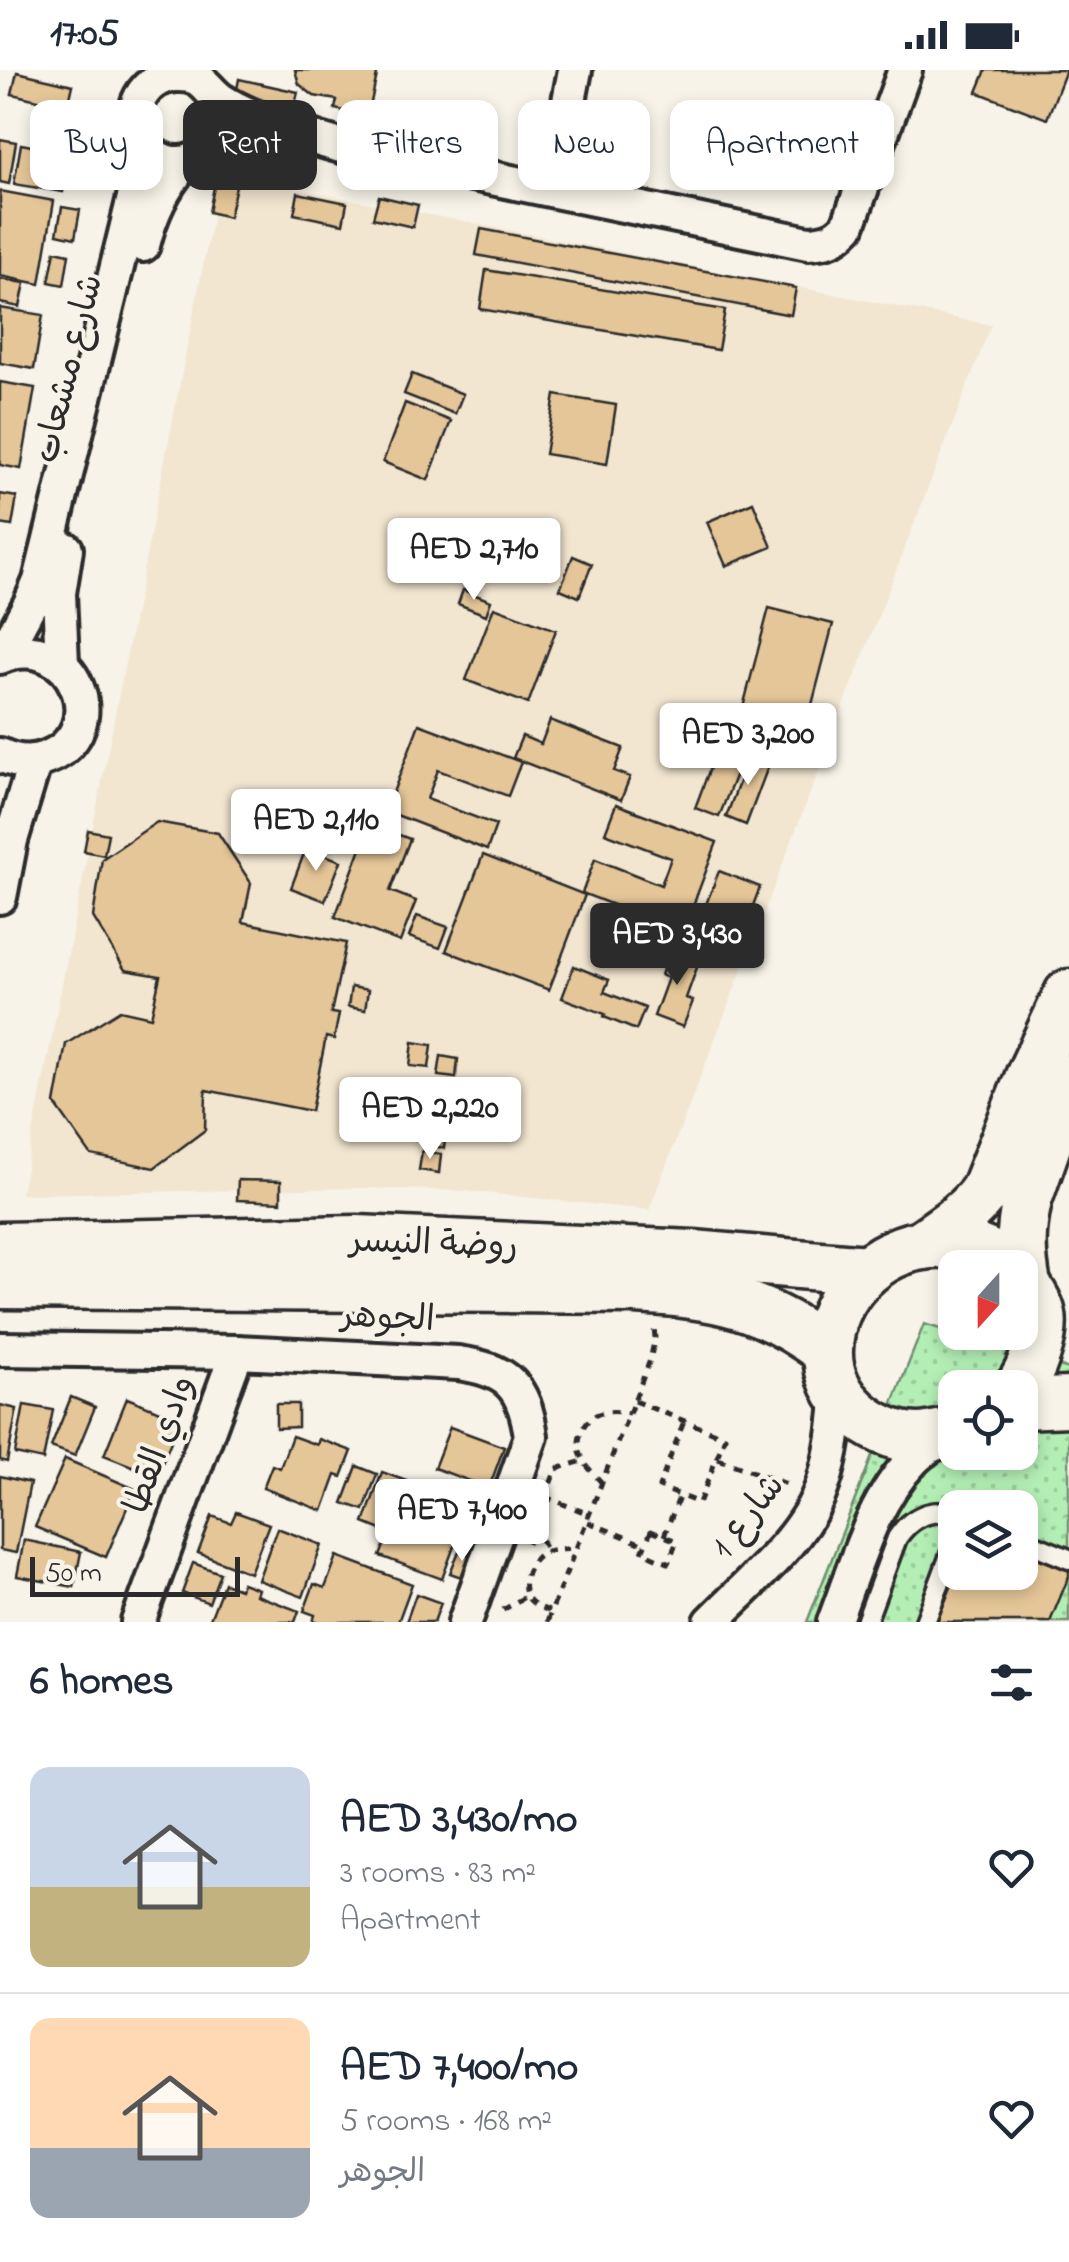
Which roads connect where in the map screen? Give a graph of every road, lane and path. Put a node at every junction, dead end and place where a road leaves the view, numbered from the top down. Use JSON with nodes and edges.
{"nodes":[{"id":1,"x":575,"y":70,"type":"edge"},
{"id":2,"x":905,"y":70,"type":"edge"},
{"id":3,"x":150,"y":79,"type":"edge"},
{"id":4,"x":205,"y":82,"type":"edge"},
{"id":5,"x":569,"y":100,"type":"edge"},
{"id":6,"x":317,"y":144,"type":"edge"},
{"id":7,"x":336,"y":145,"type":"junction"},
{"id":8,"x":183,"y":163,"type":"edge"},
{"id":9,"x":518,"y":183,"type":"edge"},
{"id":10,"x":136,"y":190,"type":"edge"},
{"id":11,"x":552,"y":190,"type":"edge"},
{"id":12,"x":1,"y":657,"type":"edge"},
{"id":13,"x":62,"y":664,"type":"junction"},
{"id":14,"x":0,"y":755,"type":"edge"},
{"id":15,"x":36,"y":761,"type":"junction"},
{"id":16,"x":0,"y":897,"type":"edge"},
{"id":17,"x":1069,"y":994,"type":"edge"},
{"id":18,"x":1069,"y":1080,"type":"edge"},
{"id":19,"x":921,"y":1245,"type":"junction"},
{"id":20,"x":0,"y":1246,"type":"edge"},
{"id":21,"x":981,"y":1250,"type":"edge"},
{"id":22,"x":1022,"y":1250,"type":"edge"},
{"id":23,"x":866,"y":1270,"type":"junction"},
{"id":24,"x":0,"y":1284,"type":"edge"},
{"id":25,"x":636,"y":1289,"type":"junction"},
{"id":26,"x":0,"y":1349,"type":"edge"},
{"id":27,"x":237,"y":1352,"type":"junction"},
{"id":28,"x":833,"y":1371,"type":"junction"},
{"id":29,"x":634,"y":1400,"type":"junction"},
{"id":30,"x":1069,"y":1402,"type":"edge"},
{"id":31,"x":1038,"y":1403,"type":"edge"},
{"id":32,"x":630,"y":1413,"type":"junction"},
{"id":33,"x":684,"y":1421,"type":"junction"},
{"id":34,"x":938,"y":1435,"type":"edge"},
{"id":35,"x":938,"y":1442,"type":"edge"},
{"id":36,"x":717,"y":1459,"type":"junction"},
{"id":37,"x":583,"y":1460,"type":"junction"},
{"id":38,"x":602,"y":1483,"type":"junction"},
{"id":39,"x":680,"y":1495,"type":"junction"},
{"id":40,"x":818,"y":1496,"type":"junction"},
{"id":41,"x":546,"y":1497,"type":"junction"},
{"id":42,"x":938,"y":1511,"type":"edge"},
{"id":43,"x":588,"y":1518,"type":"junction"},
{"id":44,"x":534,"y":1526,"type":"junction"},
{"id":45,"x":664,"y":1536,"type":"junction"},
{"id":46,"x":528,"y":1542,"type":"dead end"},
{"id":47,"x":645,"y":1544,"type":"junction"},
{"id":48,"x":1038,"y":1546,"type":"edge"},
{"id":49,"x":576,"y":1548,"type":"junction"},
{"id":50,"x":546,"y":1550,"type":"junction"},
{"id":51,"x":1069,"y":1559,"type":"edge"},
{"id":52,"x":938,"y":1587,"type":"edge"},
{"id":53,"x":509,"y":1593,"type":"dead end"},
{"id":54,"x":527,"y":1596,"type":"junction"},
{"id":55,"x":503,"y":1610,"type":"junction"},
{"id":56,"x":551,"y":1612,"type":"junction"},
{"id":57,"x":138,"y":1622,"type":"edge"},
{"id":58,"x":465,"y":1622,"type":"edge"},
{"id":59,"x":498,"y":1622,"type":"edge"},
{"id":60,"x":547,"y":1622,"type":"edge"},
{"id":61,"x":711,"y":1622,"type":"edge"},
{"id":62,"x":834,"y":1622,"type":"edge"},
{"id":63,"x":866,"y":1622,"type":"edge"},
{"id":64,"x":925,"y":1622,"type":"edge"}],
"edges":[{"from":1,"to":5,"type":"street"},
{"from":2,"to":11,"type":"street"},
{"from":3,"to":4,"type":"street"},
{"from":4,"to":7,"type":"street"},
{"from":6,"to":7,"type":"street"},
{"from":7,"to":9,"type":"street"},
{"from":8,"to":13,"type":"street","name":"شارع مشعاب"},
{"from":10,"to":12,"type":"street","name":"شارع مشعاب"},
{"from":12,"to":13,"type":"street"},
{"from":13,"to":15,"type":"street"},
{"from":14,"to":15,"type":"street"},
{"from":15,"to":16,"type":"street"},
{"from":17,"to":19,"type":"street"},
{"from":18,"to":22,"type":"street"},
{"from":19,"to":21,"type":"street"},
{"from":19,"to":23,"type":"street"},
{"from":20,"to":23,"type":"street","name":"روضة النيسر"},
{"from":23,"to":28,"type":"street"},
{"from":24,"to":25,"type":"street","name":"روضة النيسر"},
{"from":25,"to":28,"type":"street","name":"روضة النيسر"},
{"from":25,"to":29,"type":"path"},
{"from":26,"to":27,"type":"street","name":"الجوهر"},
{"from":27,"to":57,"type":"street","name":"وادي القطا"},
{"from":27,"to":58,"type":"street","name":"الجوهر"},
{"from":28,"to":34,"type":"street","name":"روضة النيسر"},
{"from":28,"to":40,"type":"street","name":"شارع 1"},
{"from":29,"to":32,"type":"path"},
{"from":29,"to":33,"type":"path"},
{"from":30,"to":31,"type":"street"},
{"from":32,"to":37,"type":"path"},
{"from":32,"to":38,"type":"path"},
{"from":33,"to":36,"type":"path"},
{"from":33,"to":39,"type":"path"},
{"from":35,"to":62,"type":"street"},
{"from":36,"to":39,"type":"path"},
{"from":36,"to":40,"type":"path"},
{"from":37,"to":38,"type":"path"},
{"from":37,"to":41,"type":"path"},
{"from":38,"to":43,"type":"path"},
{"from":39,"to":45,"type":"path"},
{"from":40,"to":61,"type":"street","name":"شارع 1"},
{"from":41,"to":43,"type":"path"},
{"from":41,"to":44,"type":"path"},
{"from":42,"to":63,"type":"lane"},
{"from":43,"to":47,"type":"path"},
{"from":43,"to":49,"type":"path"},
{"from":44,"to":46,"type":"path"},
{"from":44,"to":50,"type":"path"},
{"from":45,"to":47,"type":"path"},
{"from":45,"to":47,"type":"path"},
{"from":48,"to":51,"type":"lane"},
{"from":49,"to":50,"type":"path"},
{"from":49,"to":56,"type":"path"},
{"from":50,"to":54,"type":"path"},
{"from":52,"to":64,"type":"lane"},
{"from":53,"to":55,"type":"path"},
{"from":54,"to":55,"type":"path"},
{"from":54,"to":56,"type":"path"},
{"from":55,"to":59,"type":"path"},
{"from":56,"to":60,"type":"path"}]}
